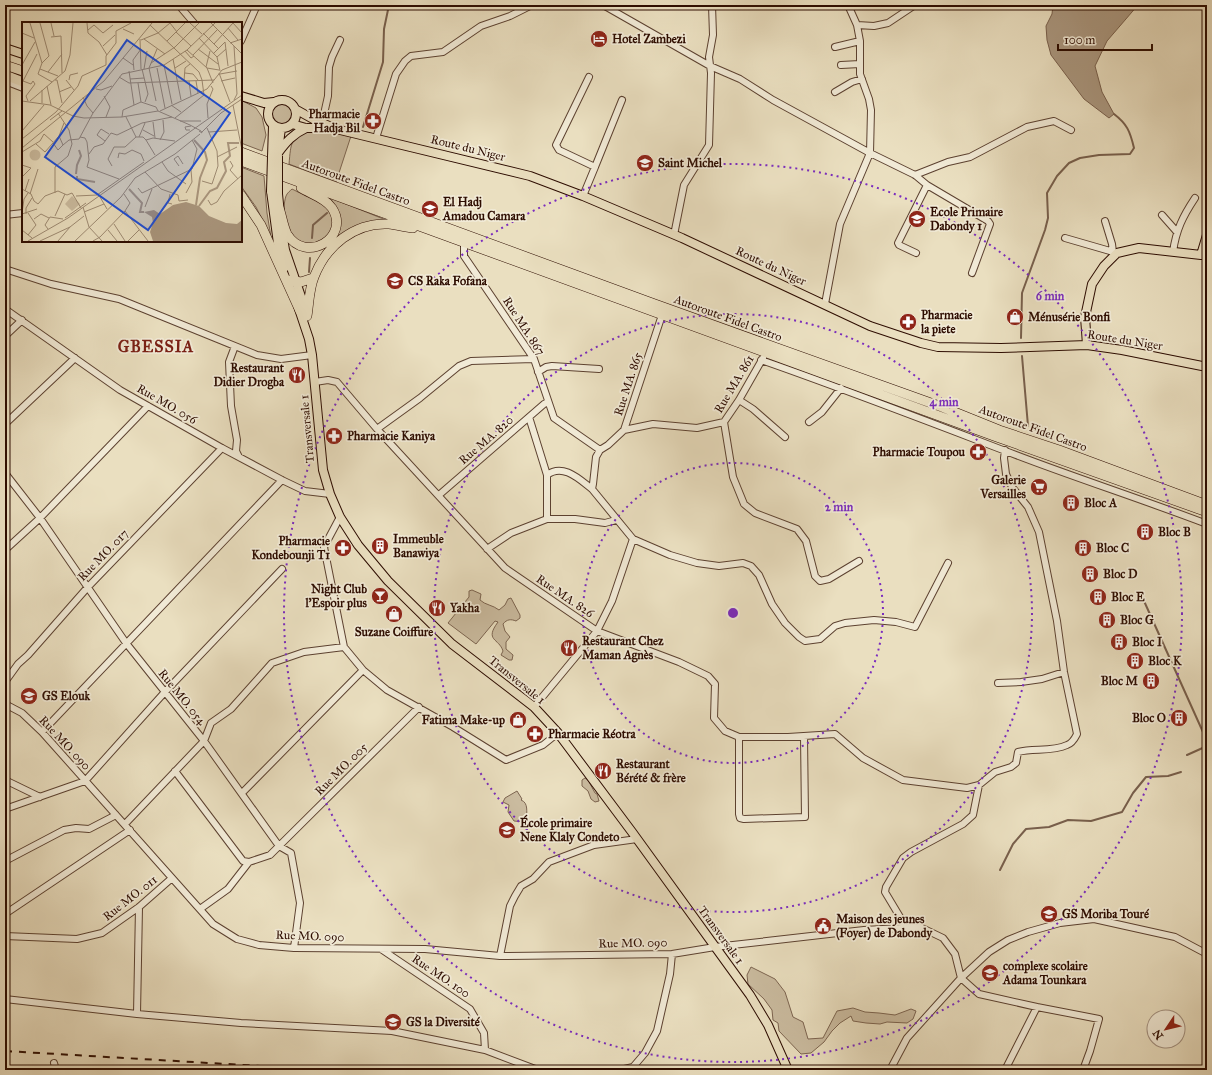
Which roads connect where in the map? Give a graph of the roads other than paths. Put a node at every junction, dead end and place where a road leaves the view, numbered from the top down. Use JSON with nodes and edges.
{"nodes":[{"id":1,"x":180,"y":5,"type":"edge"},
{"id":2,"x":258,"y":5,"type":"edge"},
{"id":3,"x":532,"y":5,"type":"edge"},
{"id":4,"x":603,"y":5,"type":"edge"},
{"id":5,"x":712,"y":5,"type":"edge"},
{"id":6,"x":848,"y":5,"type":"edge"},
{"id":7,"x":915,"y":5,"type":"edge"},
{"id":8,"x":193,"y":22,"type":"edge"},
{"id":9,"x":857,"y":25,"type":"junction"},
{"id":10,"x":242,"y":38,"type":"edge"},
{"id":11,"x":340,"y":40,"type":"dead end"},
{"id":12,"x":860,"y":41,"type":"junction"},
{"id":13,"x":835,"y":47,"type":"dead end"},
{"id":14,"x":5,"y":48,"type":"edge"},
{"id":15,"x":22,"y":54,"type":"edge"},
{"id":16,"x":5,"y":64,"type":"edge"},
{"id":17,"x":860,"y":64,"type":"junction"},
{"id":18,"x":841,"y":65,"type":"dead end"},
{"id":19,"x":710,"y":66,"type":"junction"},
{"id":20,"x":22,"y":71,"type":"edge"},
{"id":21,"x":5,"y":76,"type":"edge"},
{"id":22,"x":589,"y":77,"type":"dead end"},
{"id":23,"x":862,"y":79,"type":"junction"},
{"id":24,"x":5,"y":81,"type":"edge"},
{"id":25,"x":22,"y":82,"type":"edge"},
{"id":26,"x":22,"y":88,"type":"edge"},
{"id":27,"x":835,"y":92,"type":"dead end"},
{"id":28,"x":242,"y":96,"type":"edge"},
{"id":29,"x":254,"y":100,"type":"junction"},
{"id":30,"x":622,"y":100,"type":"dead end"},
{"id":31,"x":274,"y":102,"type":"junction"},
{"id":32,"x":295,"y":109,"type":"junction"},
{"id":33,"x":268,"y":113,"type":"junction"},
{"id":34,"x":322,"y":123,"type":"junction"},
{"id":35,"x":292,"y":124,"type":"junction"},
{"id":36,"x":277,"y":127,"type":"junction"},
{"id":37,"x":306,"y":128,"type":"junction"},
{"id":38,"x":336,"y":128,"type":"junction"},
{"id":39,"x":1071,"y":130,"type":"dead end"},
{"id":40,"x":376,"y":138,"type":"junction"},
{"id":41,"x":242,"y":148,"type":"edge"},
{"id":42,"x":242,"y":152,"type":"edge"},
{"id":43,"x":870,"y":152,"type":"junction"},
{"id":44,"x":276,"y":155,"type":"junction"},
{"id":45,"x":242,"y":161,"type":"edge"},
{"id":46,"x":595,"y":168,"type":"junction"},
{"id":47,"x":262,"y":169,"type":"junction"},
{"id":48,"x":285,"y":169,"type":"junction"},
{"id":49,"x":916,"y":175,"type":"junction"},
{"id":50,"x":927,"y":185,"type":"junction"},
{"id":51,"x":274,"y":192,"type":"junction"},
{"id":52,"x":242,"y":196,"type":"edge"},
{"id":53,"x":583,"y":196,"type":"junction"},
{"id":54,"x":1195,"y":198,"type":"dead end"},
{"id":55,"x":279,"y":208,"type":"junction"},
{"id":56,"x":22,"y":213,"type":"edge"},
{"id":57,"x":5,"y":215,"type":"edge"},
{"id":58,"x":1162,"y":215,"type":"dead end"},
{"id":59,"x":1105,"y":221,"type":"dead end"},
{"id":60,"x":434,"y":231,"type":"junction"},
{"id":61,"x":1177,"y":232,"type":"junction"},
{"id":62,"x":674,"y":235,"type":"junction"},
{"id":63,"x":1207,"y":235,"type":"edge"},
{"id":64,"x":1065,"y":238,"type":"dead end"},
{"id":65,"x":464,"y":243,"type":"junction"},
{"id":66,"x":1115,"y":252,"type":"junction"},
{"id":67,"x":1173,"y":252,"type":"junction"},
{"id":68,"x":916,"y":253,"type":"dead end"},
{"id":69,"x":1204,"y":255,"type":"edge"},
{"id":70,"x":5,"y":269,"type":"edge"},
{"id":71,"x":972,"y":273,"type":"dead end"},
{"id":72,"x":313,"y":278,"type":"junction"},
{"id":73,"x":292,"y":281,"type":"junction"},
{"id":74,"x":825,"y":304,"type":"junction"},
{"id":75,"x":5,"y":309,"type":"edge"},
{"id":76,"x":304,"y":314,"type":"junction"},
{"id":77,"x":662,"y":315,"type":"junction"},
{"id":78,"x":22,"y":320,"type":"junction"},
{"id":79,"x":5,"y":336,"type":"edge"},
{"id":80,"x":1087,"y":345,"type":"junction"},
{"id":81,"x":235,"y":346,"type":"junction"},
{"id":82,"x":312,"y":355,"type":"junction"},
{"id":83,"x":763,"y":356,"type":"junction"},
{"id":84,"x":74,"y":358,"type":"junction"},
{"id":85,"x":534,"y":359,"type":"junction"},
{"id":86,"x":1207,"y":367,"type":"edge"},
{"id":87,"x":599,"y":369,"type":"dead end"},
{"id":88,"x":538,"y":372,"type":"junction"},
{"id":89,"x":315,"y":382,"type":"junction"},
{"id":90,"x":841,"y":388,"type":"junction"},
{"id":91,"x":739,"y":400,"type":"junction"},
{"id":92,"x":548,"y":402,"type":"junction"},
{"id":93,"x":148,"y":406,"type":"junction"},
{"id":94,"x":529,"y":417,"type":"junction"},
{"id":95,"x":724,"y":422,"type":"junction"},
{"id":96,"x":809,"y":422,"type":"dead end"},
{"id":97,"x":5,"y":424,"type":"edge"},
{"id":98,"x":377,"y":429,"type":"junction"},
{"id":99,"x":624,"y":430,"type":"junction"},
{"id":100,"x":785,"y":437,"type":"dead end"},
{"id":101,"x":222,"y":448,"type":"junction"},
{"id":102,"x":600,"y":450,"type":"junction"},
{"id":103,"x":1005,"y":450,"type":"junction"},
{"id":104,"x":239,"y":457,"type":"junction"},
{"id":105,"x":5,"y":473,"type":"edge"},
{"id":106,"x":547,"y":475,"type":"junction"},
{"id":107,"x":282,"y":480,"type":"junction"},
{"id":108,"x":592,"y":489,"type":"junction"},
{"id":109,"x":330,"y":494,"type":"junction"},
{"id":110,"x":439,"y":496,"type":"junction"},
{"id":111,"x":1207,"y":505,"type":"edge"},
{"id":112,"x":1207,"y":512,"type":"edge"},
{"id":113,"x":340,"y":517,"type":"junction"},
{"id":114,"x":40,"y":518,"type":"junction"},
{"id":115,"x":547,"y":519,"type":"junction"},
{"id":116,"x":616,"y":520,"type":"junction"},
{"id":117,"x":1207,"y":524,"type":"edge"},
{"id":118,"x":633,"y":539,"type":"junction"},
{"id":119,"x":487,"y":549,"type":"junction"},
{"id":120,"x":5,"y":550,"type":"edge"},
{"id":121,"x":859,"y":561,"type":"dead end"},
{"id":122,"x":948,"y":563,"type":"dead end"},
{"id":123,"x":282,"y":569,"type":"dead end"},
{"id":124,"x":87,"y":588,"type":"junction"},
{"id":125,"x":597,"y":631,"type":"junction"},
{"id":126,"x":126,"y":643,"type":"junction"},
{"id":127,"x":344,"y":647,"type":"junction"},
{"id":128,"x":362,"y":670,"type":"junction"},
{"id":129,"x":1064,"y":672,"type":"junction"},
{"id":130,"x":5,"y":682,"type":"edge"},
{"id":131,"x":998,"y":683,"type":"dead end"},
{"id":132,"x":164,"y":692,"type":"junction"},
{"id":133,"x":5,"y":704,"type":"edge"},
{"id":134,"x":419,"y":707,"type":"junction"},
{"id":135,"x":534,"y":707,"type":"junction"},
{"id":136,"x":42,"y":732,"type":"junction"},
{"id":137,"x":558,"y":733,"type":"junction"},
{"id":138,"x":804,"y":736,"type":"junction"},
{"id":139,"x":739,"y":737,"type":"junction"},
{"id":140,"x":204,"y":741,"type":"junction"},
{"id":141,"x":175,"y":771,"type":"junction"},
{"id":142,"x":5,"y":780,"type":"edge"},
{"id":143,"x":86,"y":781,"type":"junction"},
{"id":144,"x":979,"y":785,"type":"junction"},
{"id":145,"x":242,"y":793,"type":"junction"},
{"id":146,"x":40,"y":797,"type":"junction"},
{"id":147,"x":5,"y":809,"type":"edge"},
{"id":148,"x":116,"y":815,"type":"junction"},
{"id":149,"x":125,"y":824,"type":"junction"},
{"id":150,"x":130,"y":830,"type":"junction"},
{"id":151,"x":637,"y":839,"type":"junction"},
{"id":152,"x":279,"y":846,"type":"junction"},
{"id":153,"x":5,"y":861,"type":"edge"},
{"id":154,"x":249,"y":862,"type":"junction"},
{"id":155,"x":172,"y":878,"type":"junction"},
{"id":156,"x":139,"y":907,"type":"junction"},
{"id":157,"x":200,"y":909,"type":"junction"},
{"id":158,"x":5,"y":914,"type":"edge"},
{"id":159,"x":906,"y":927,"type":"junction"},
{"id":160,"x":5,"y":936,"type":"edge"},
{"id":161,"x":716,"y":947,"type":"junction"},
{"id":162,"x":294,"y":948,"type":"junction"},
{"id":163,"x":381,"y":949,"type":"junction"},
{"id":164,"x":672,"y":954,"type":"junction"},
{"id":165,"x":1207,"y":954,"type":"edge"},
{"id":166,"x":500,"y":956,"type":"junction"},
{"id":167,"x":961,"y":978,"type":"junction"},
{"id":168,"x":5,"y":999,"type":"edge"},
{"id":169,"x":1036,"y":1007,"type":"junction"},
{"id":170,"x":137,"y":1014,"type":"junction"},
{"id":171,"x":485,"y":1050,"type":"junction"},
{"id":172,"x":54,"y":1062,"type":"dead end"},
{"id":173,"x":56,"y":1070,"type":"edge"},
{"id":174,"x":538,"y":1070,"type":"edge"},
{"id":175,"x":620,"y":1070,"type":"edge"},
{"id":176,"x":788,"y":1070,"type":"edge"},
{"id":177,"x":890,"y":1070,"type":"edge"},
{"id":178,"x":1005,"y":1070,"type":"edge"},
{"id":179,"x":1083,"y":1070,"type":"edge"}],
"edges":[{"from":1,"to":8,"type":"street"},
{"from":2,"to":10,"type":"street"},
{"from":3,"to":40,"type":"street"},
{"from":4,"to":19,"type":"street"},
{"from":5,"to":19,"type":"street"},
{"from":6,"to":9,"type":"street"},
{"from":7,"to":9,"type":"street"},
{"from":9,"to":12,"type":"street"},
{"from":11,"to":34,"type":"street"},
{"from":12,"to":13,"type":"street"},
{"from":12,"to":17,"type":"street"},
{"from":14,"to":15,"type":"main road"},
{"from":16,"to":20,"type":"highway"},
{"from":17,"to":18,"type":"street"},
{"from":17,"to":23,"type":"street"},
{"from":19,"to":43,"type":"street"},
{"from":19,"to":62,"type":"street"},
{"from":21,"to":25,"type":"highway"},
{"from":22,"to":46,"type":"street"},
{"from":23,"to":27,"type":"street"},
{"from":23,"to":43,"type":"street"},
{"from":24,"to":26,"type":"street"},
{"from":28,"to":29,"type":"main road"},
{"from":29,"to":31,"type":"main road"},
{"from":29,"to":33,"type":"main road"},
{"from":30,"to":46,"type":"street"},
{"from":31,"to":32,"type":"main road"},
{"from":31,"to":33,"type":"main road"},
{"from":32,"to":34,"type":"main road","name":"Route du Niger"},
{"from":32,"to":35,"type":"main road"},
{"from":33,"to":36,"type":"main road"},
{"from":34,"to":38,"type":"main road","name":"Route du Niger"},
{"from":35,"to":36,"type":"main road"},
{"from":35,"to":37,"type":"main road","name":"Route du Niger"},
{"from":36,"to":44,"type":"main road","name":"Transversale 1"},
{"from":37,"to":38,"type":"main road","name":"Route du Niger"},
{"from":37,"to":44,"type":"main road"},
{"from":38,"to":40,"type":"main road","name":"Route du Niger"},
{"from":39,"to":49,"type":"street"},
{"from":40,"to":53,"type":"main road","name":"Route du Niger"},
{"from":41,"to":48,"type":"highway"},
{"from":42,"to":48,"type":"highway","name":"Autoroute Fidel Castro"},
{"from":43,"to":49,"type":"street"},
{"from":43,"to":74,"type":"street"},
{"from":44,"to":51,"type":"main road","name":"Transversale 1","bridge":true},
{"from":45,"to":47,"type":"highway","name":"Autoroute Fidel Castro"},
{"from":46,"to":53,"type":"street"},
{"from":47,"to":55,"type":"highway"},
{"from":47,"to":60,"type":"highway","name":"Autoroute Fidel Castro"},
{"from":48,"to":111,"type":"highway","name":"Autoroute Fidel Castro"},
{"from":49,"to":50,"type":"street"},
{"from":50,"to":68,"type":"street"},
{"from":50,"to":71,"type":"street"},
{"from":51,"to":55,"type":"main road","name":"Transversale 1"},
{"from":51,"to":73,"type":"main road","name":"Transversale 1"},
{"from":52,"to":76,"type":"highway"},
{"from":53,"to":62,"type":"main road","name":"Route du Niger"},
{"from":54,"to":61,"type":"street"},
{"from":55,"to":73,"type":"main road","name":"Transversale 1"},
{"from":56,"to":57,"type":"street"},
{"from":58,"to":61,"type":"street"},
{"from":59,"to":66,"type":"street"},
{"from":60,"to":65,"type":"highway","name":"Autoroute Fidel Castro"},
{"from":60,"to":72,"type":"highway"},
{"from":61,"to":67,"type":"street"},
{"from":62,"to":74,"type":"main road","name":"Route du Niger"},
{"from":63,"to":69,"type":"main road"},
{"from":64,"to":66,"type":"street"},
{"from":65,"to":77,"type":"highway","name":"Autoroute Fidel Castro"},
{"from":65,"to":85,"type":"street","name":"Rue MA. 867"},
{"from":66,"to":67,"type":"main road"},
{"from":66,"to":80,"type":"main road"},
{"from":67,"to":69,"type":"main road"},
{"from":70,"to":81,"type":"street"},
{"from":72,"to":73,"type":"highway"},
{"from":72,"to":76,"type":"highway"},
{"from":73,"to":76,"type":"main road","name":"Transversale 1"},
{"from":74,"to":80,"type":"main road","name":"Route du Niger"},
{"from":75,"to":78,"type":"street","name":"Rue MO. 056"},
{"from":76,"to":82,"type":"main road","name":"Transversale 1"},
{"from":77,"to":83,"type":"highway","name":"Autoroute Fidel Castro"},
{"from":77,"to":99,"type":"street","name":"Rue MA. 865"},
{"from":78,"to":79,"type":"street"},
{"from":78,"to":84,"type":"street","name":"Rue MO. 056"},
{"from":80,"to":86,"type":"main road","name":"Route du Niger"},
{"from":81,"to":82,"type":"street"},
{"from":81,"to":104,"type":"street"},
{"from":82,"to":89,"type":"main road","name":"Transversale 1"},
{"from":83,"to":90,"type":"street"},
{"from":83,"to":91,"type":"street","name":"Rue MA. 861"},
{"from":83,"to":112,"type":"highway","name":"Autoroute Fidel Castro"},
{"from":84,"to":93,"type":"street","name":"Rue MO. 056"},
{"from":84,"to":97,"type":"street"},
{"from":85,"to":88,"type":"street","name":"Rue MA. 867"},
{"from":85,"to":98,"type":"street"},
{"from":87,"to":88,"type":"street"},
{"from":88,"to":92,"type":"street","name":"Rue MA. 867"},
{"from":89,"to":98,"type":"street","name":"Rue MA. 826"},
{"from":89,"to":109,"type":"main road","name":"Transversale 1"},
{"from":90,"to":96,"type":"street"},
{"from":90,"to":103,"type":"street"},
{"from":91,"to":95,"type":"street","name":"Rue MA. 861"},
{"from":91,"to":100,"type":"street"},
{"from":92,"to":94,"type":"street","name":"Rue MA. 820"},
{"from":92,"to":102,"type":"street","name":"Rue MA. 867"},
{"from":93,"to":101,"type":"street","name":"Rue MO. 056"},
{"from":93,"to":114,"type":"street"},
{"from":94,"to":106,"type":"street"},
{"from":94,"to":110,"type":"street","name":"Rue MA. 820"},
{"from":95,"to":99,"type":"street"},
{"from":95,"to":121,"type":"street","name":"Rue MA. 861"},
{"from":98,"to":110,"type":"street","name":"Rue MA. 826"},
{"from":99,"to":102,"type":"street","name":"Rue MA. 865"},
{"from":101,"to":104,"type":"street","name":"Rue MO. 056"},
{"from":101,"to":124,"type":"street","name":"Rue MO. 017"},
{"from":102,"to":108,"type":"street"},
{"from":103,"to":117,"type":"street"},
{"from":103,"to":129,"type":"street"},
{"from":104,"to":107,"type":"street","name":"Rue MO. 056"},
{"from":105,"to":114,"type":"street","name":"Rue MO. 054"},
{"from":106,"to":108,"type":"street"},
{"from":106,"to":115,"type":"street"},
{"from":107,"to":109,"type":"street","name":"Rue MO. 056"},
{"from":107,"to":126,"type":"street"},
{"from":108,"to":116,"type":"street"},
{"from":109,"to":113,"type":"main road","name":"Transversale 1"},
{"from":110,"to":119,"type":"street","name":"Rue MA. 826"},
{"from":113,"to":127,"type":"street"},
{"from":113,"to":135,"type":"main road","name":"Transversale 1"},
{"from":114,"to":120,"type":"street"},
{"from":114,"to":124,"type":"street","name":"Rue MO. 054"},
{"from":115,"to":116,"type":"street"},
{"from":115,"to":119,"type":"street"},
{"from":116,"to":118,"type":"street"},
{"from":118,"to":122,"type":"street"},
{"from":118,"to":125,"type":"street"},
{"from":119,"to":125,"type":"street","name":"Rue MA. 826"},
{"from":123,"to":132,"type":"street"},
{"from":124,"to":126,"type":"street","name":"Rue MO. 054"},
{"from":124,"to":130,"type":"street","name":"Rue MO. 017"},
{"from":125,"to":135,"type":"street"},
{"from":125,"to":139,"type":"street","name":"Rue MA. 826"},
{"from":126,"to":132,"type":"street","name":"Rue MO. 054"},
{"from":126,"to":136,"type":"street"},
{"from":127,"to":128,"type":"street"},
{"from":127,"to":140,"type":"street"},
{"from":128,"to":134,"type":"street"},
{"from":128,"to":145,"type":"street"},
{"from":129,"to":131,"type":"street"},
{"from":129,"to":144,"type":"street"},
{"from":132,"to":140,"type":"street","name":"Rue MO. 054"},
{"from":132,"to":143,"type":"street"},
{"from":133,"to":136,"type":"street","name":"Rue MO. 090"},
{"from":134,"to":137,"type":"street"},
{"from":134,"to":152,"type":"street","name":"Rue MO. 005"},
{"from":135,"to":137,"type":"main road","name":"Transversale 1"},
{"from":136,"to":143,"type":"street","name":"Rue MO. 090"},
{"from":137,"to":151,"type":"main road","name":"Transversale 1"},
{"from":138,"to":139,"type":"street","name":"Rue MA. 826"},
{"from":138,"to":139,"type":"street"},
{"from":138,"to":144,"type":"street","name":"Rue MA. 826"},
{"from":140,"to":141,"type":"street"},
{"from":140,"to":145,"type":"street","name":"Rue MO. 054"},
{"from":141,"to":149,"type":"street"},
{"from":141,"to":154,"type":"street"},
{"from":142,"to":146,"type":"street"},
{"from":143,"to":146,"type":"street"},
{"from":143,"to":148,"type":"street","name":"Rue MO. 090"},
{"from":144,"to":159,"type":"street"},
{"from":145,"to":152,"type":"street","name":"Rue MO. 054"},
{"from":146,"to":147,"type":"street"},
{"from":148,"to":149,"type":"street","name":"Rue MO. 090"},
{"from":148,"to":153,"type":"street"},
{"from":149,"to":150,"type":"street","name":"Rue MO. 090"},
{"from":150,"to":155,"type":"street","name":"Rue MO. 090"},
{"from":150,"to":158,"type":"street"},
{"from":151,"to":161,"type":"main road","name":"Transversale 1"},
{"from":151,"to":166,"type":"street"},
{"from":152,"to":154,"type":"street","name":"Rue MO. 005"},
{"from":152,"to":162,"type":"street","name":"Rue MO. 054"},
{"from":154,"to":157,"type":"street"},
{"from":155,"to":156,"type":"street","name":"Rue MO. 011"},
{"from":155,"to":157,"type":"street","name":"Rue MO. 090"},
{"from":156,"to":160,"type":"street","name":"Rue MO. 011"},
{"from":156,"to":170,"type":"street"},
{"from":157,"to":162,"type":"street","name":"Rue MO. 090"},
{"from":159,"to":161,"type":"street","name":"Rue MO. 090"},
{"from":159,"to":167,"type":"street","name":"Rue MO. 090"},
{"from":161,"to":164,"type":"street","name":"Rue MO. 090"},
{"from":161,"to":176,"type":"main road","name":"Transversale 1"},
{"from":162,"to":163,"type":"street","name":"Rue MO. 090"},
{"from":163,"to":166,"type":"street","name":"Rue MO. 090"},
{"from":163,"to":171,"type":"street","name":"Rue MO. 100"},
{"from":164,"to":166,"type":"street","name":"Rue MO. 090"},
{"from":164,"to":175,"type":"street"},
{"from":165,"to":167,"type":"street"},
{"from":167,"to":169,"type":"street"},
{"from":167,"to":177,"type":"street"},
{"from":168,"to":170,"type":"street"},
{"from":169,"to":178,"type":"street"},
{"from":169,"to":179,"type":"street"},
{"from":170,"to":171,"type":"street"},
{"from":171,"to":174,"type":"street"},
{"from":172,"to":173,"type":"street"}]}
